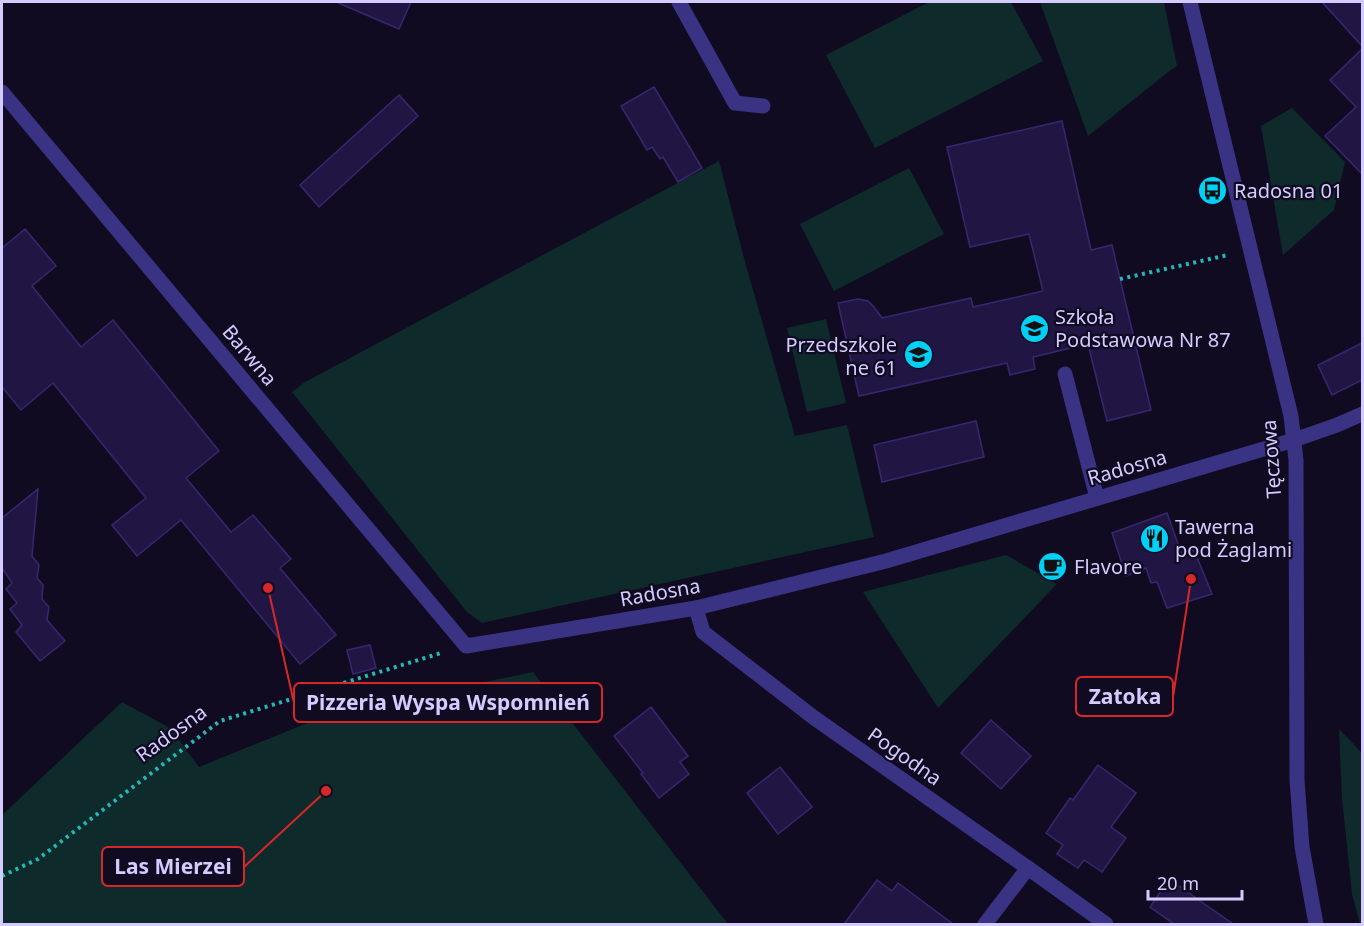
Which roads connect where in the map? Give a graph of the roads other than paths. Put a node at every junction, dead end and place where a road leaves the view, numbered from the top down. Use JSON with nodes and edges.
{"nodes":[{"id":1,"x":680,"y":2,"type":"edge"},
{"id":2,"x":1190,"y":2,"type":"edge"},
{"id":3,"x":2,"y":92,"type":"edge"},
{"id":4,"x":763,"y":106,"type":"dead end"},
{"id":5,"x":1065,"y":374,"type":"dead end"},
{"id":6,"x":1362,"y":414,"type":"edge"},
{"id":7,"x":1294,"y":440,"type":"junction"},
{"id":8,"x":1097,"y":498,"type":"junction"},
{"id":9,"x":696,"y":608,"type":"junction"},
{"id":10,"x":466,"y":646,"type":"joint"},
{"id":11,"x":1028,"y":868,"type":"junction"},
{"id":12,"x":985,"y":924,"type":"edge"},
{"id":13,"x":1106,"y":924,"type":"edge"},
{"id":14,"x":1316,"y":924,"type":"edge"}],
"edges":[{"from":1,"to":4,"type":"street"},
{"from":2,"to":7,"type":"street","name":"Tęczowa"},
{"from":3,"to":10,"type":"street","name":"Barwna"},
{"from":5,"to":8,"type":"street"},
{"from":6,"to":7,"type":"street","name":"Radosna"},
{"from":7,"to":8,"type":"street","name":"Radosna"},
{"from":7,"to":14,"type":"street","name":"Tęczowa"},
{"from":8,"to":9,"type":"street","name":"Radosna"},
{"from":9,"to":10,"type":"street","name":"Radosna"},
{"from":9,"to":11,"type":"street","name":"Pogodna"},
{"from":11,"to":12,"type":"street"},
{"from":11,"to":13,"type":"street","name":"Pogodna"}]}
